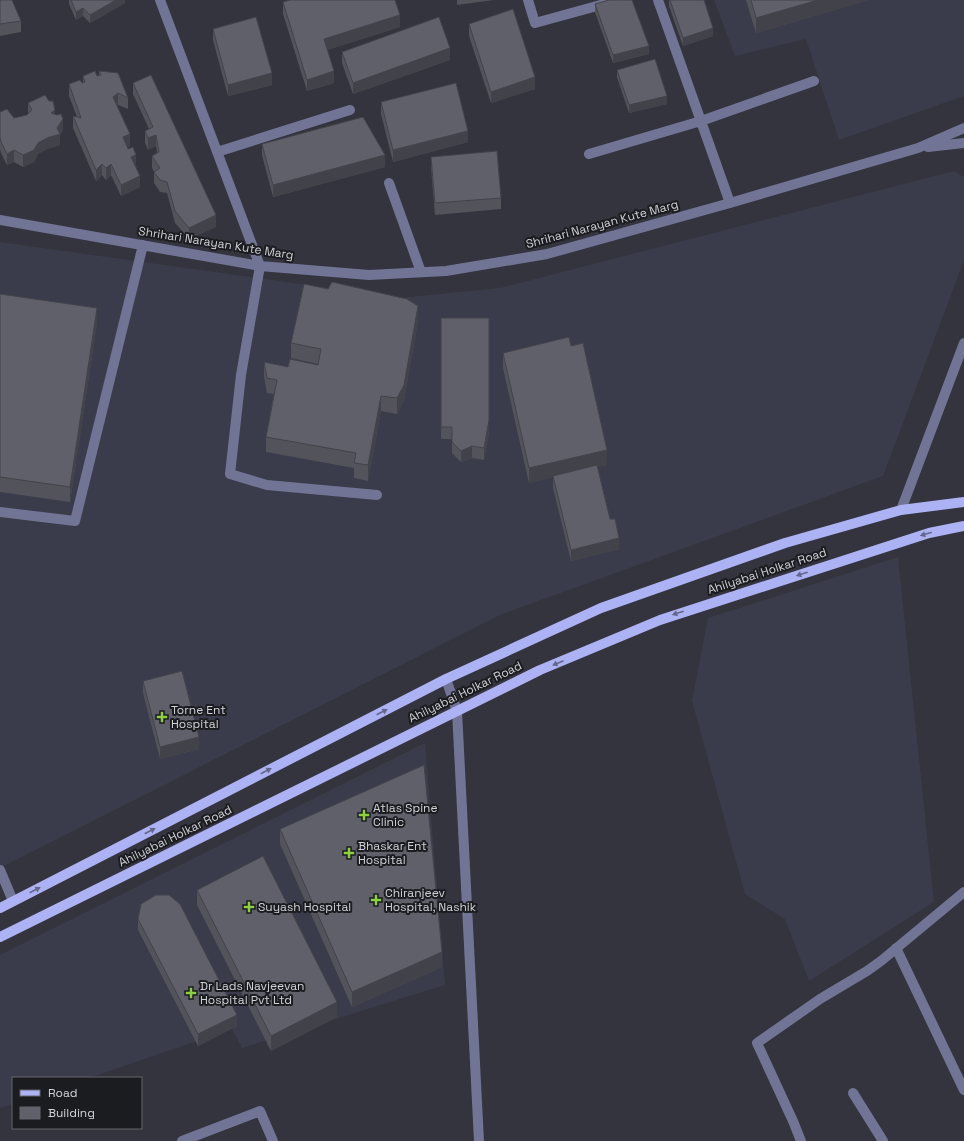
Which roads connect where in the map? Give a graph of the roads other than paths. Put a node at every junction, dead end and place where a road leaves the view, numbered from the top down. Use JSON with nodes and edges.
{"nodes":[{"id":1,"x":160,"y":0,"type":"edge"},
{"id":2,"x":528,"y":0,"type":"edge"},
{"id":3,"x":619,"y":0,"type":"edge"},
{"id":4,"x":658,"y":0,"type":"edge"},
{"id":5,"x":814,"y":81,"type":"dead end"},
{"id":6,"x":350,"y":110,"type":"dead end"},
{"id":7,"x":700,"y":120,"type":"junction"},
{"id":8,"x":964,"y":128,"type":"edge"},
{"id":9,"x":964,"y":143,"type":"edge"},
{"id":10,"x":918,"y":148,"type":"junction"},
{"id":11,"x":217,"y":152,"type":"junction"},
{"id":12,"x":588,"y":154,"type":"dead end"},
{"id":13,"x":389,"y":183,"type":"dead end"},
{"id":14,"x":730,"y":203,"type":"junction"},
{"id":15,"x":0,"y":220,"type":"edge"},
{"id":16,"x":143,"y":245,"type":"junction"},
{"id":17,"x":260,"y":266,"type":"junction"},
{"id":18,"x":421,"y":272,"type":"junction"},
{"id":19,"x":964,"y":342,"type":"edge"},
{"id":20,"x":377,"y":495,"type":"dead end"},
{"id":21,"x":964,"y":502,"type":"edge"},
{"id":22,"x":901,"y":510,"type":"junction"},
{"id":23,"x":0,"y":512,"type":"edge"},
{"id":24,"x":964,"y":526,"type":"edge"},
{"id":25,"x":446,"y":679,"type":"junction"},
{"id":26,"x":457,"y":711,"type":"junction"},
{"id":27,"x":0,"y":870,"type":"edge"},
{"id":28,"x":964,"y":892,"type":"edge"},
{"id":29,"x":13,"y":901,"type":"junction"},
{"id":30,"x":0,"y":908,"type":"edge"},
{"id":31,"x":0,"y":937,"type":"edge"},
{"id":32,"x":896,"y":948,"type":"junction"},
{"id":33,"x":964,"y":1090,"type":"edge"},
{"id":34,"x":853,"y":1093,"type":"dead end"},
{"id":35,"x":182,"y":1141,"type":"edge"},
{"id":36,"x":273,"y":1141,"type":"edge"},
{"id":37,"x":479,"y":1141,"type":"edge"},
{"id":38,"x":801,"y":1141,"type":"edge"},
{"id":39,"x":883,"y":1141,"type":"edge"}],
"edges":[{"from":1,"to":11,"type":"street"},
{"from":2,"to":3,"type":"street"},
{"from":4,"to":7,"type":"street"},
{"from":5,"to":7,"type":"street"},
{"from":6,"to":11,"type":"street"},
{"from":7,"to":12,"type":"street"},
{"from":7,"to":14,"type":"street"},
{"from":8,"to":10,"type":"street","name":"Shrihari Narayan Kute Marg"},
{"from":9,"to":10,"type":"street","name":"Shrihari Narayan Kute Marg"},
{"from":10,"to":14,"type":"street","name":"Shrihari Narayan Kute Marg"},
{"from":11,"to":17,"type":"street"},
{"from":13,"to":18,"type":"street"},
{"from":14,"to":18,"type":"street","name":"Shrihari Narayan Kute Marg"},
{"from":15,"to":16,"type":"street","name":"Shrihari Narayan Kute Marg"},
{"from":16,"to":17,"type":"street","name":"Shrihari Narayan Kute Marg"},
{"from":16,"to":23,"type":"street"},
{"from":17,"to":18,"type":"street","name":"Shrihari Narayan Kute Marg"},
{"from":17,"to":20,"type":"street"},
{"from":19,"to":22,"type":"street"},
{"from":21,"to":22,"type":"main road","name":"Ahilyabai Holkar Road"},
{"from":22,"to":25,"type":"main road","name":"Ahilyabai Holkar Road"},
{"from":24,"to":26,"type":"main road","name":"Ahilyabai Holkar Road","one_way":true},
{"from":25,"to":26,"type":"street"},
{"from":29,"to":25,"type":"main road","name":"Ahilyabai Holkar Road","one_way":true},
{"from":26,"to":31,"type":"main road","name":"Ahilyabai Holkar Road"},
{"from":26,"to":37,"type":"street"},
{"from":27,"to":29,"type":"street"},
{"from":28,"to":32,"type":"street"},
{"from":29,"to":30,"type":"main road","name":"Ahilyabai Holkar Road"},
{"from":32,"to":33,"type":"street"},
{"from":32,"to":38,"type":"street"},
{"from":34,"to":39,"type":"street"},
{"from":35,"to":36,"type":"street"}]}
